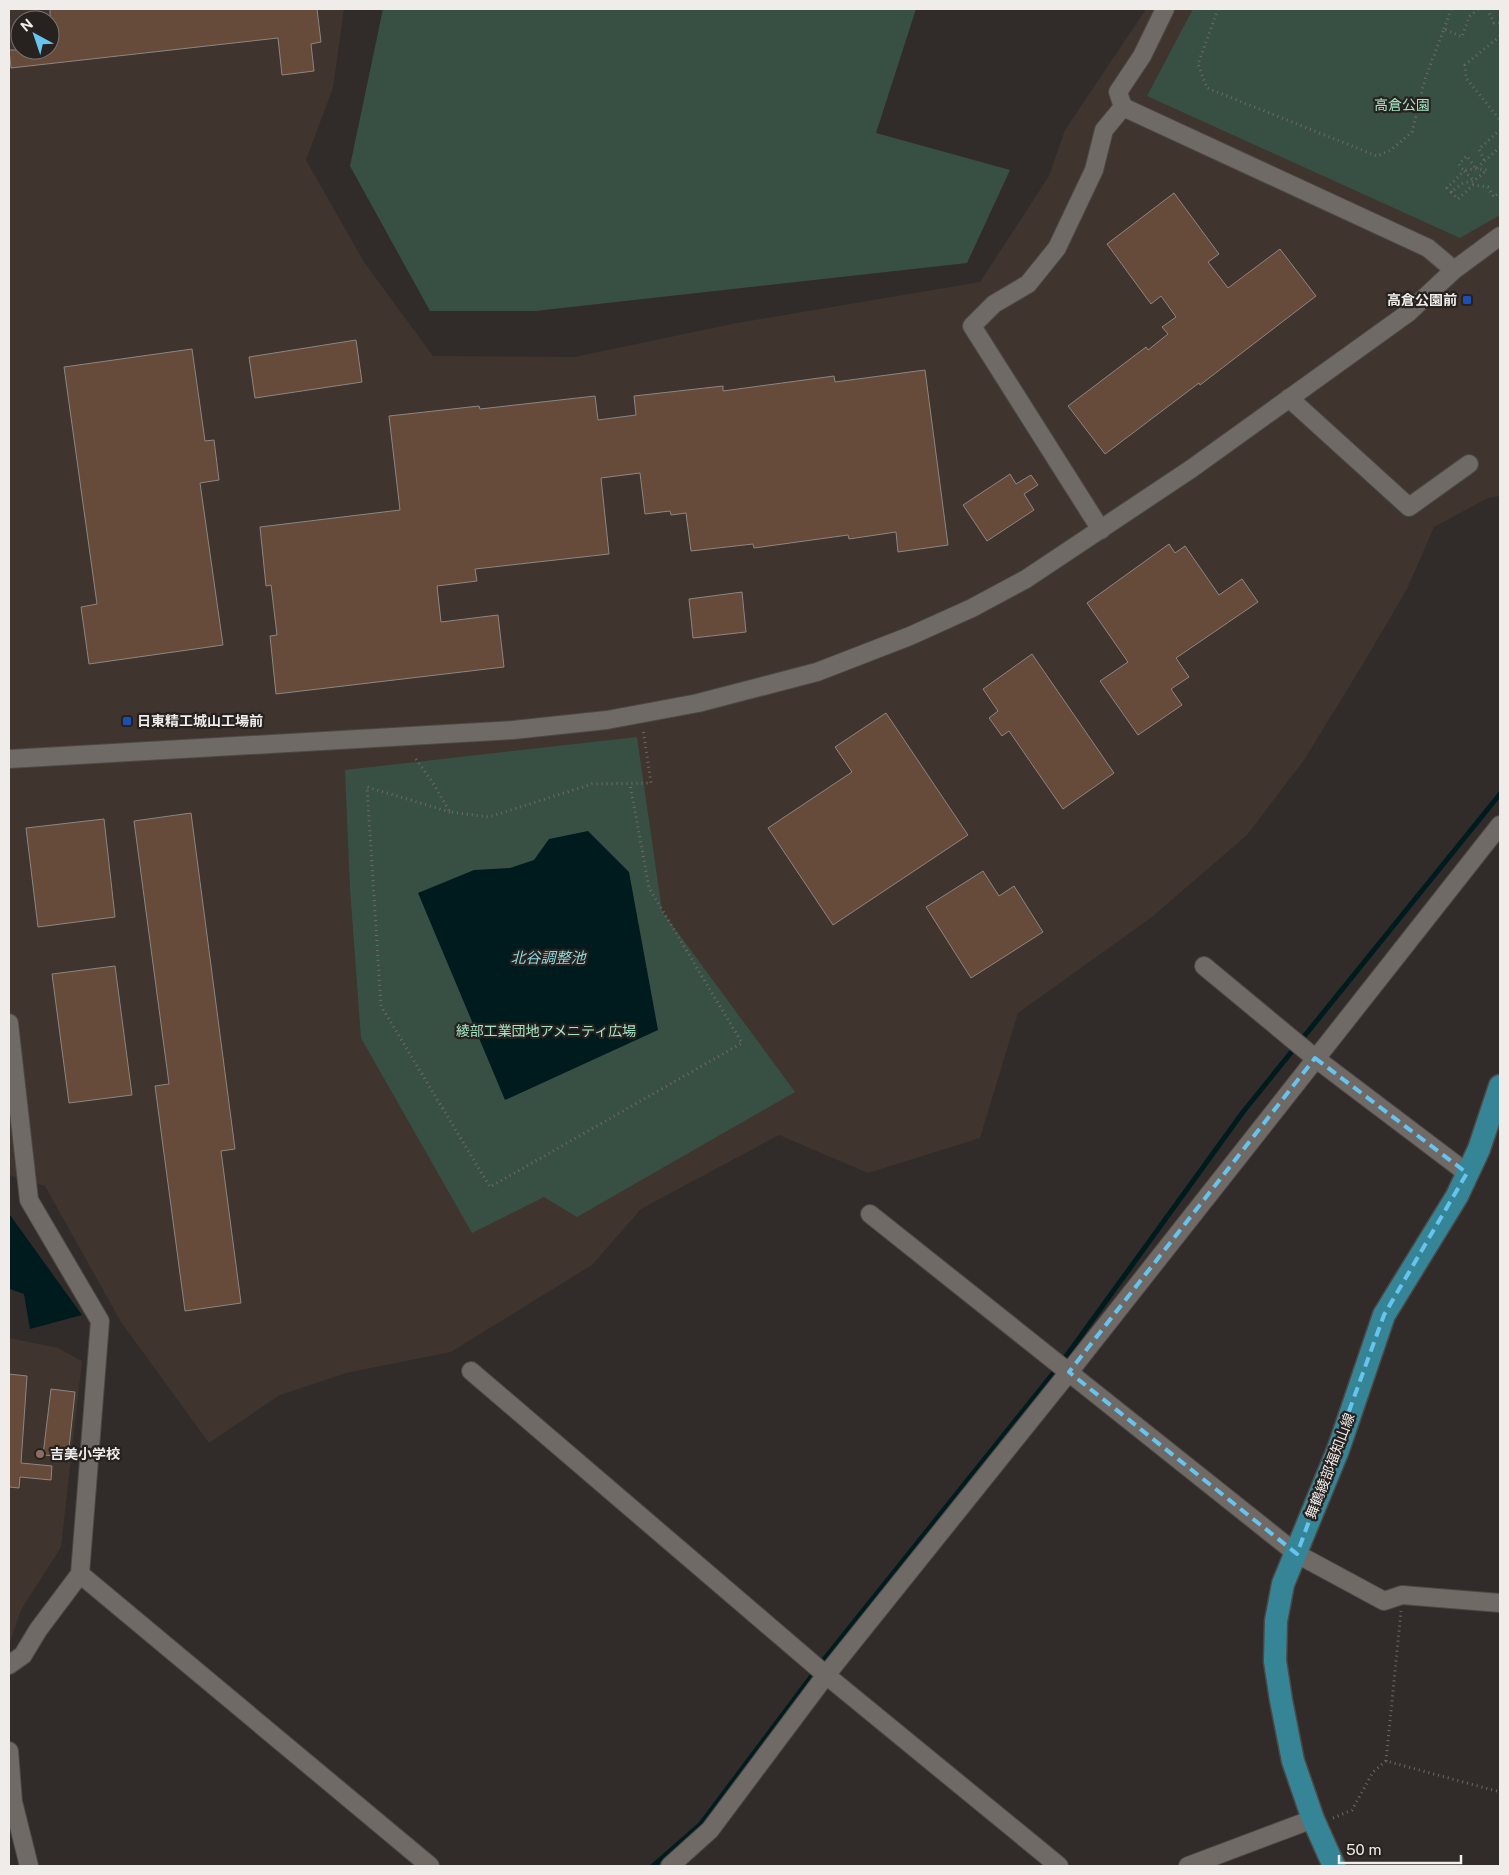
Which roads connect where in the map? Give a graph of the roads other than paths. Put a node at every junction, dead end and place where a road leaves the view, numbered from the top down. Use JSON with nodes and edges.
{"nodes":[{"id":1,"x":1165,"y":9,"type":"edge"},
{"id":2,"x":1123,"y":107,"type":"junction"},
{"id":3,"x":1500,"y":236,"type":"edge"},
{"id":4,"x":1454,"y":270,"type":"junction"},
{"id":5,"x":1289,"y":398,"type":"junction"},
{"id":6,"x":1469,"y":464,"type":"dead end"},
{"id":7,"x":1101,"y":530,"type":"junction"},
{"id":8,"x":9,"y":759,"type":"edge"},
{"id":9,"x":1500,"y":825,"type":"edge"},
{"id":10,"x":1204,"y":966,"type":"dead end"},
{"id":11,"x":9,"y":1023,"type":"edge"},
{"id":12,"x":1315,"y":1058,"type":"junction"},
{"id":13,"x":1500,"y":1086,"type":"edge"},
{"id":14,"x":1468,"y":1173,"type":"junction"},
{"id":15,"x":870,"y":1214,"type":"dead end"},
{"id":16,"x":471,"y":1371,"type":"dead end"},
{"id":17,"x":1068,"y":1372,"type":"junction"},
{"id":18,"x":1297,"y":1554,"type":"junction"},
{"id":19,"x":80,"y":1574,"type":"junction"},
{"id":20,"x":1500,"y":1603,"type":"edge"},
{"id":21,"x":9,"y":1665,"type":"edge"},
{"id":22,"x":826,"y":1675,"type":"junction"},
{"id":23,"x":9,"y":1752,"type":"edge"},
{"id":24,"x":1313,"y":1819,"type":"junction"},
{"id":25,"x":29,"y":1866,"type":"edge"},
{"id":26,"x":430,"y":1866,"type":"edge"},
{"id":27,"x":670,"y":1866,"type":"edge"},
{"id":28,"x":1059,"y":1866,"type":"edge"},
{"id":29,"x":1188,"y":1866,"type":"edge"},
{"id":30,"x":1334,"y":1866,"type":"edge"}],
"edges":[{"from":1,"to":2,"type":"street"},
{"from":2,"to":4,"type":"street"},
{"from":2,"to":7,"type":"street"},
{"from":3,"to":4,"type":"street"},
{"from":4,"to":5,"type":"street"},
{"from":5,"to":6,"type":"street"},
{"from":5,"to":7,"type":"street"},
{"from":7,"to":8,"type":"street"},
{"from":9,"to":12,"type":"street"},
{"from":10,"to":12,"type":"street"},
{"from":11,"to":19,"type":"street"},
{"from":12,"to":14,"type":"street"},
{"from":12,"to":17,"type":"street"},
{"from":13,"to":14,"type":"main road","name":"舞鶴綾部福知山線"},
{"from":14,"to":18,"type":"main road","name":"舞鶴綾部福知山線"},
{"from":15,"to":17,"type":"street"},
{"from":16,"to":22,"type":"street"},
{"from":17,"to":18,"type":"street"},
{"from":17,"to":22,"type":"street"},
{"from":18,"to":20,"type":"street"},
{"from":18,"to":24,"type":"main road","name":"舞鶴綾部福知山線"},
{"from":19,"to":21,"type":"street"},
{"from":19,"to":26,"type":"street"},
{"from":22,"to":27,"type":"street"},
{"from":22,"to":28,"type":"street"},
{"from":23,"to":25,"type":"street"},
{"from":24,"to":29,"type":"street"},
{"from":24,"to":30,"type":"main road","name":"舞鶴綾部福知山線"}]}
